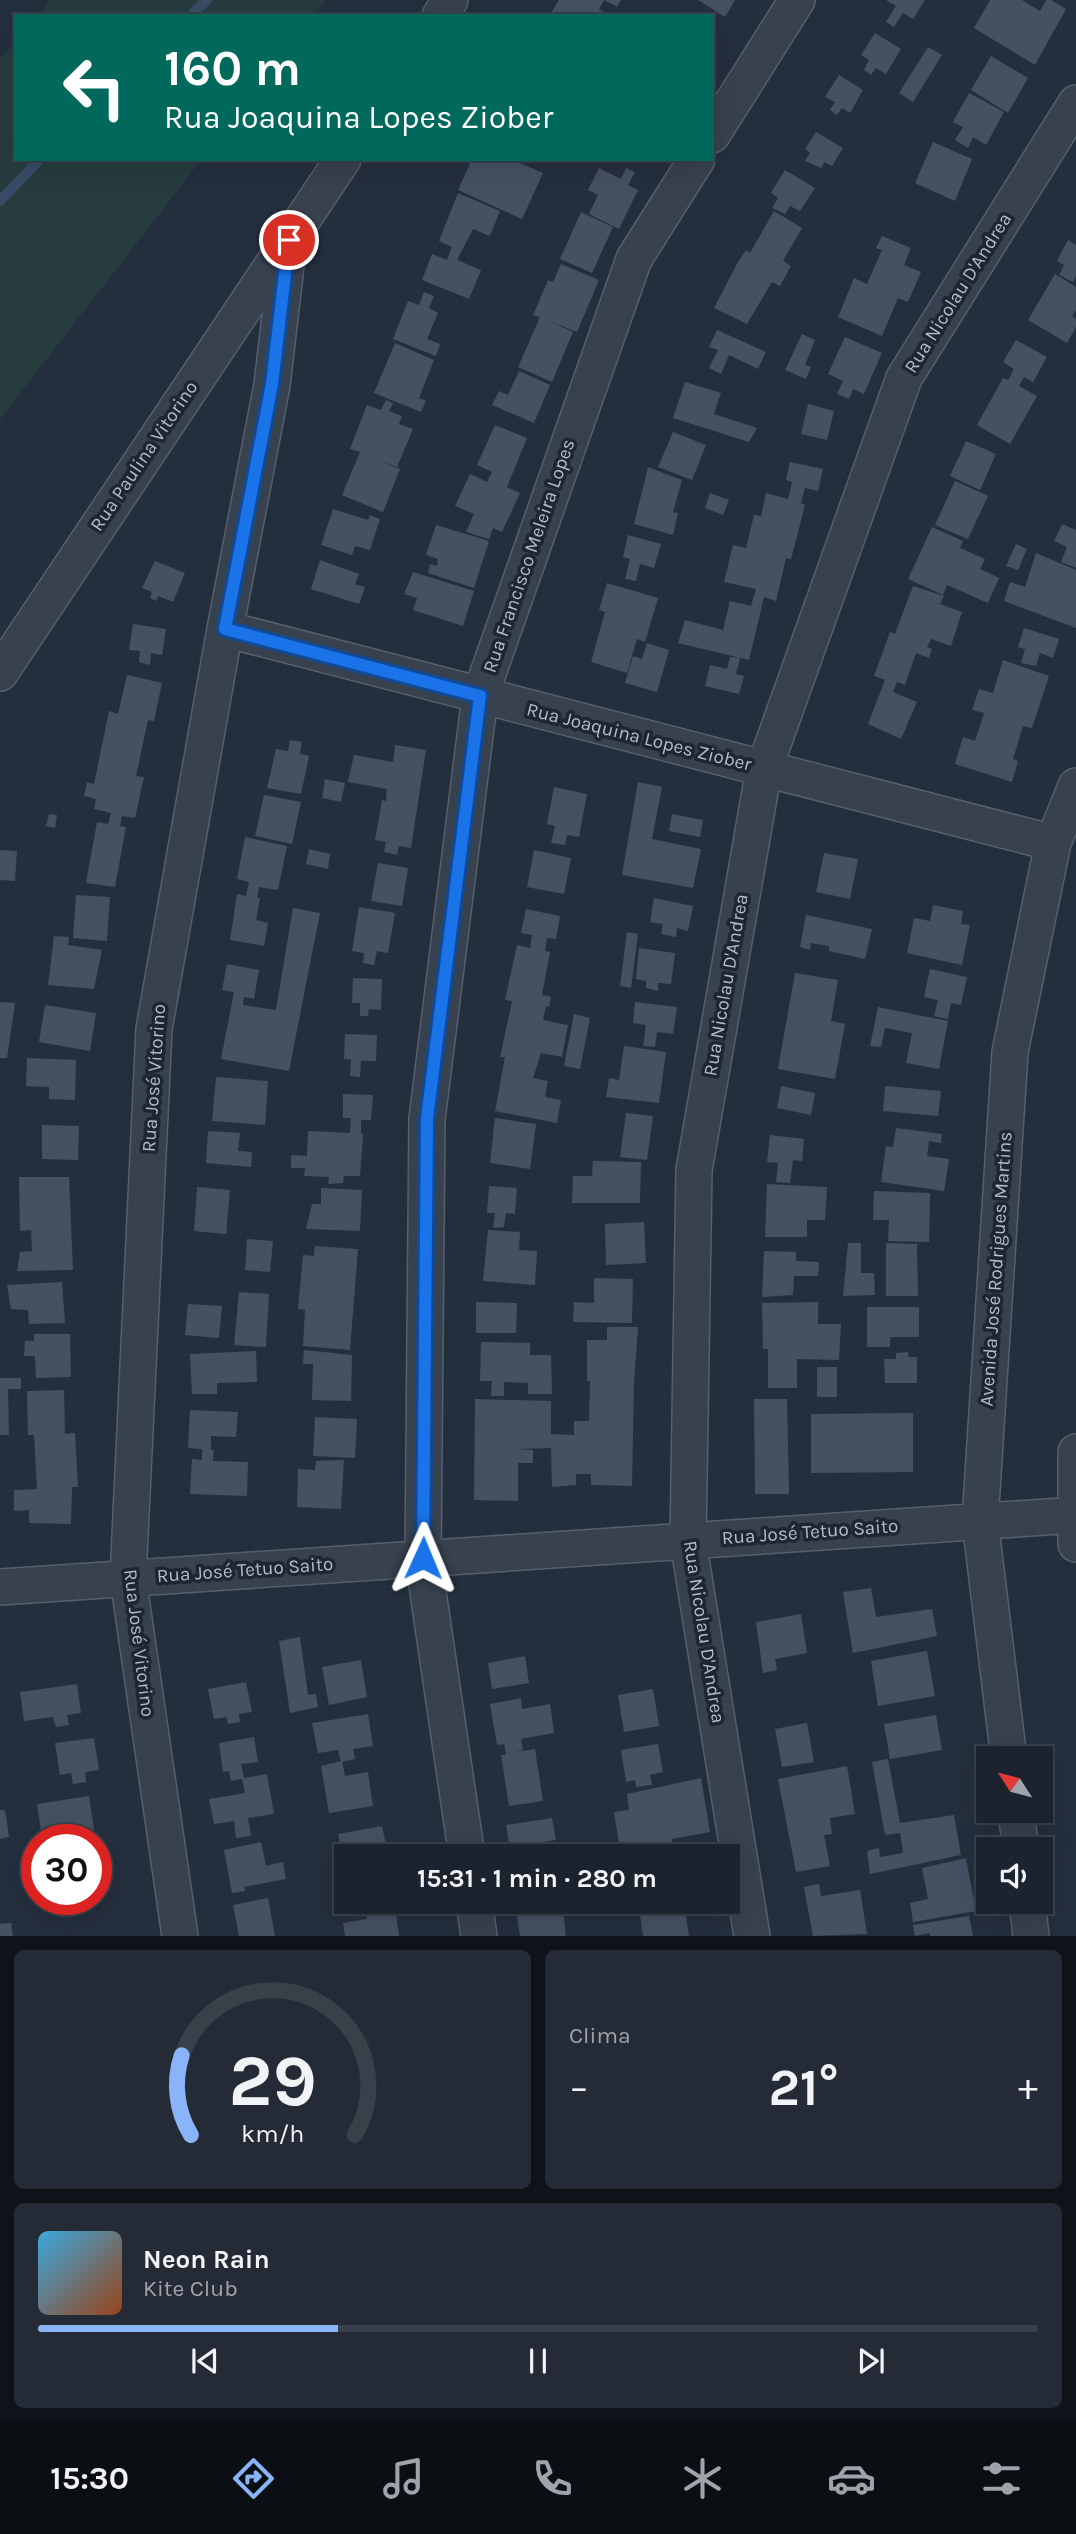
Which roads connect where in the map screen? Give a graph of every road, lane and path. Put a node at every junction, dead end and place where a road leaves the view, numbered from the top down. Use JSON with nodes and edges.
{"nodes":[{"id":1,"x":797,"y":0,"type":"edge"},
{"id":2,"x":1076,"y":103,"type":"edge"},
{"id":3,"x":714,"y":132,"type":"edge"},
{"id":4,"x":342,"y":161,"type":"edge"},
{"id":5,"x":696,"y":161,"type":"edge"},
{"id":6,"x":289,"y":240,"type":"junction"},
{"id":7,"x":225,"y":629,"type":"junction"},
{"id":8,"x":0,"y":673,"type":"edge"},
{"id":9,"x":480,"y":696,"type":"junction"},
{"id":10,"x":764,"y":769,"type":"junction"},
{"id":11,"x":1076,"y":786,"type":"edge"},
{"id":12,"x":1054,"y":843,"type":"junction"},
{"id":13,"x":1076,"y":1452,"type":"edge"},
{"id":14,"x":1076,"y":1515,"type":"edge"},
{"id":15,"x":980,"y":1521,"type":"junction"},
{"id":16,"x":688,"y":1541,"type":"junction"},
{"id":17,"x":1076,"y":1544,"type":"edge"},
{"id":18,"x":423,"y":1558,"type":"junction"},
{"id":19,"x":128,"y":1578,"type":"junction"},
{"id":20,"x":0,"y":1587,"type":"edge"},
{"id":21,"x":1007,"y":1746,"type":"edge"},
{"id":22,"x":465,"y":1844,"type":"edge"},
{"id":23,"x":475,"y":1914,"type":"edge"},
{"id":24,"x":1028,"y":1914,"type":"edge"},
{"id":25,"x":180,"y":1936,"type":"edge"},
{"id":26,"x":478,"y":1936,"type":"edge"},
{"id":27,"x":752,"y":1936,"type":"edge"},
{"id":28,"x":1031,"y":1936,"type":"edge"}],
"edges":[{"from":1,"to":3,"type":"street"},
{"from":2,"to":10,"type":"street","name":"Rua Nicolau D'Andrea"},
{"from":4,"to":6,"type":"street","name":"Rua José Vitorino"},
{"from":5,"to":9,"type":"street","name":"Rua Francisco Meleira Lopes"},
{"from":6,"to":7,"type":"street","name":"Rua José Vitorino"},
{"from":6,"to":8,"type":"street","name":"Rua Paulina Vitorino"},
{"from":7,"to":9,"type":"street","name":"Rua Joaquina Lopes Ziober"},
{"from":7,"to":19,"type":"street","name":"Rua José Vitorino"},
{"from":9,"to":10,"type":"street","name":"Rua Joaquina Lopes Ziober"},
{"from":9,"to":18,"type":"street","name":"Rua Francisco Meleira Lopes"},
{"from":10,"to":12,"type":"street","name":"Rua Joaquina Lopes Ziober"},
{"from":10,"to":16,"type":"street","name":"Rua Nicolau D'Andrea"},
{"from":11,"to":12,"type":"street","name":"Avenida José Rodrigues Martins"},
{"from":12,"to":15,"type":"street","name":"Avenida José Rodrigues Martins"},
{"from":13,"to":14,"type":"street"},
{"from":14,"to":15,"type":"street","name":"Rua José Tetuo Saito"},
{"from":14,"to":17,"type":"street"},
{"from":15,"to":16,"type":"street","name":"Rua José Tetuo Saito"},
{"from":15,"to":21,"type":"street","name":"Avenida José Rodrigues Martins"},
{"from":16,"to":18,"type":"street","name":"Rua José Tetuo Saito"},
{"from":16,"to":27,"type":"street","name":"Rua Nicolau D'Andrea"},
{"from":18,"to":19,"type":"street","name":"Rua José Tetuo Saito"},
{"from":18,"to":22,"type":"street","name":"Rua Francisco Meleira Lopes"},
{"from":19,"to":20,"type":"street","name":"Rua José Tetuo Saito"},
{"from":19,"to":25,"type":"street","name":"Rua José Vitorino"},
{"from":23,"to":26,"type":"street"},
{"from":24,"to":28,"type":"street"}]}
